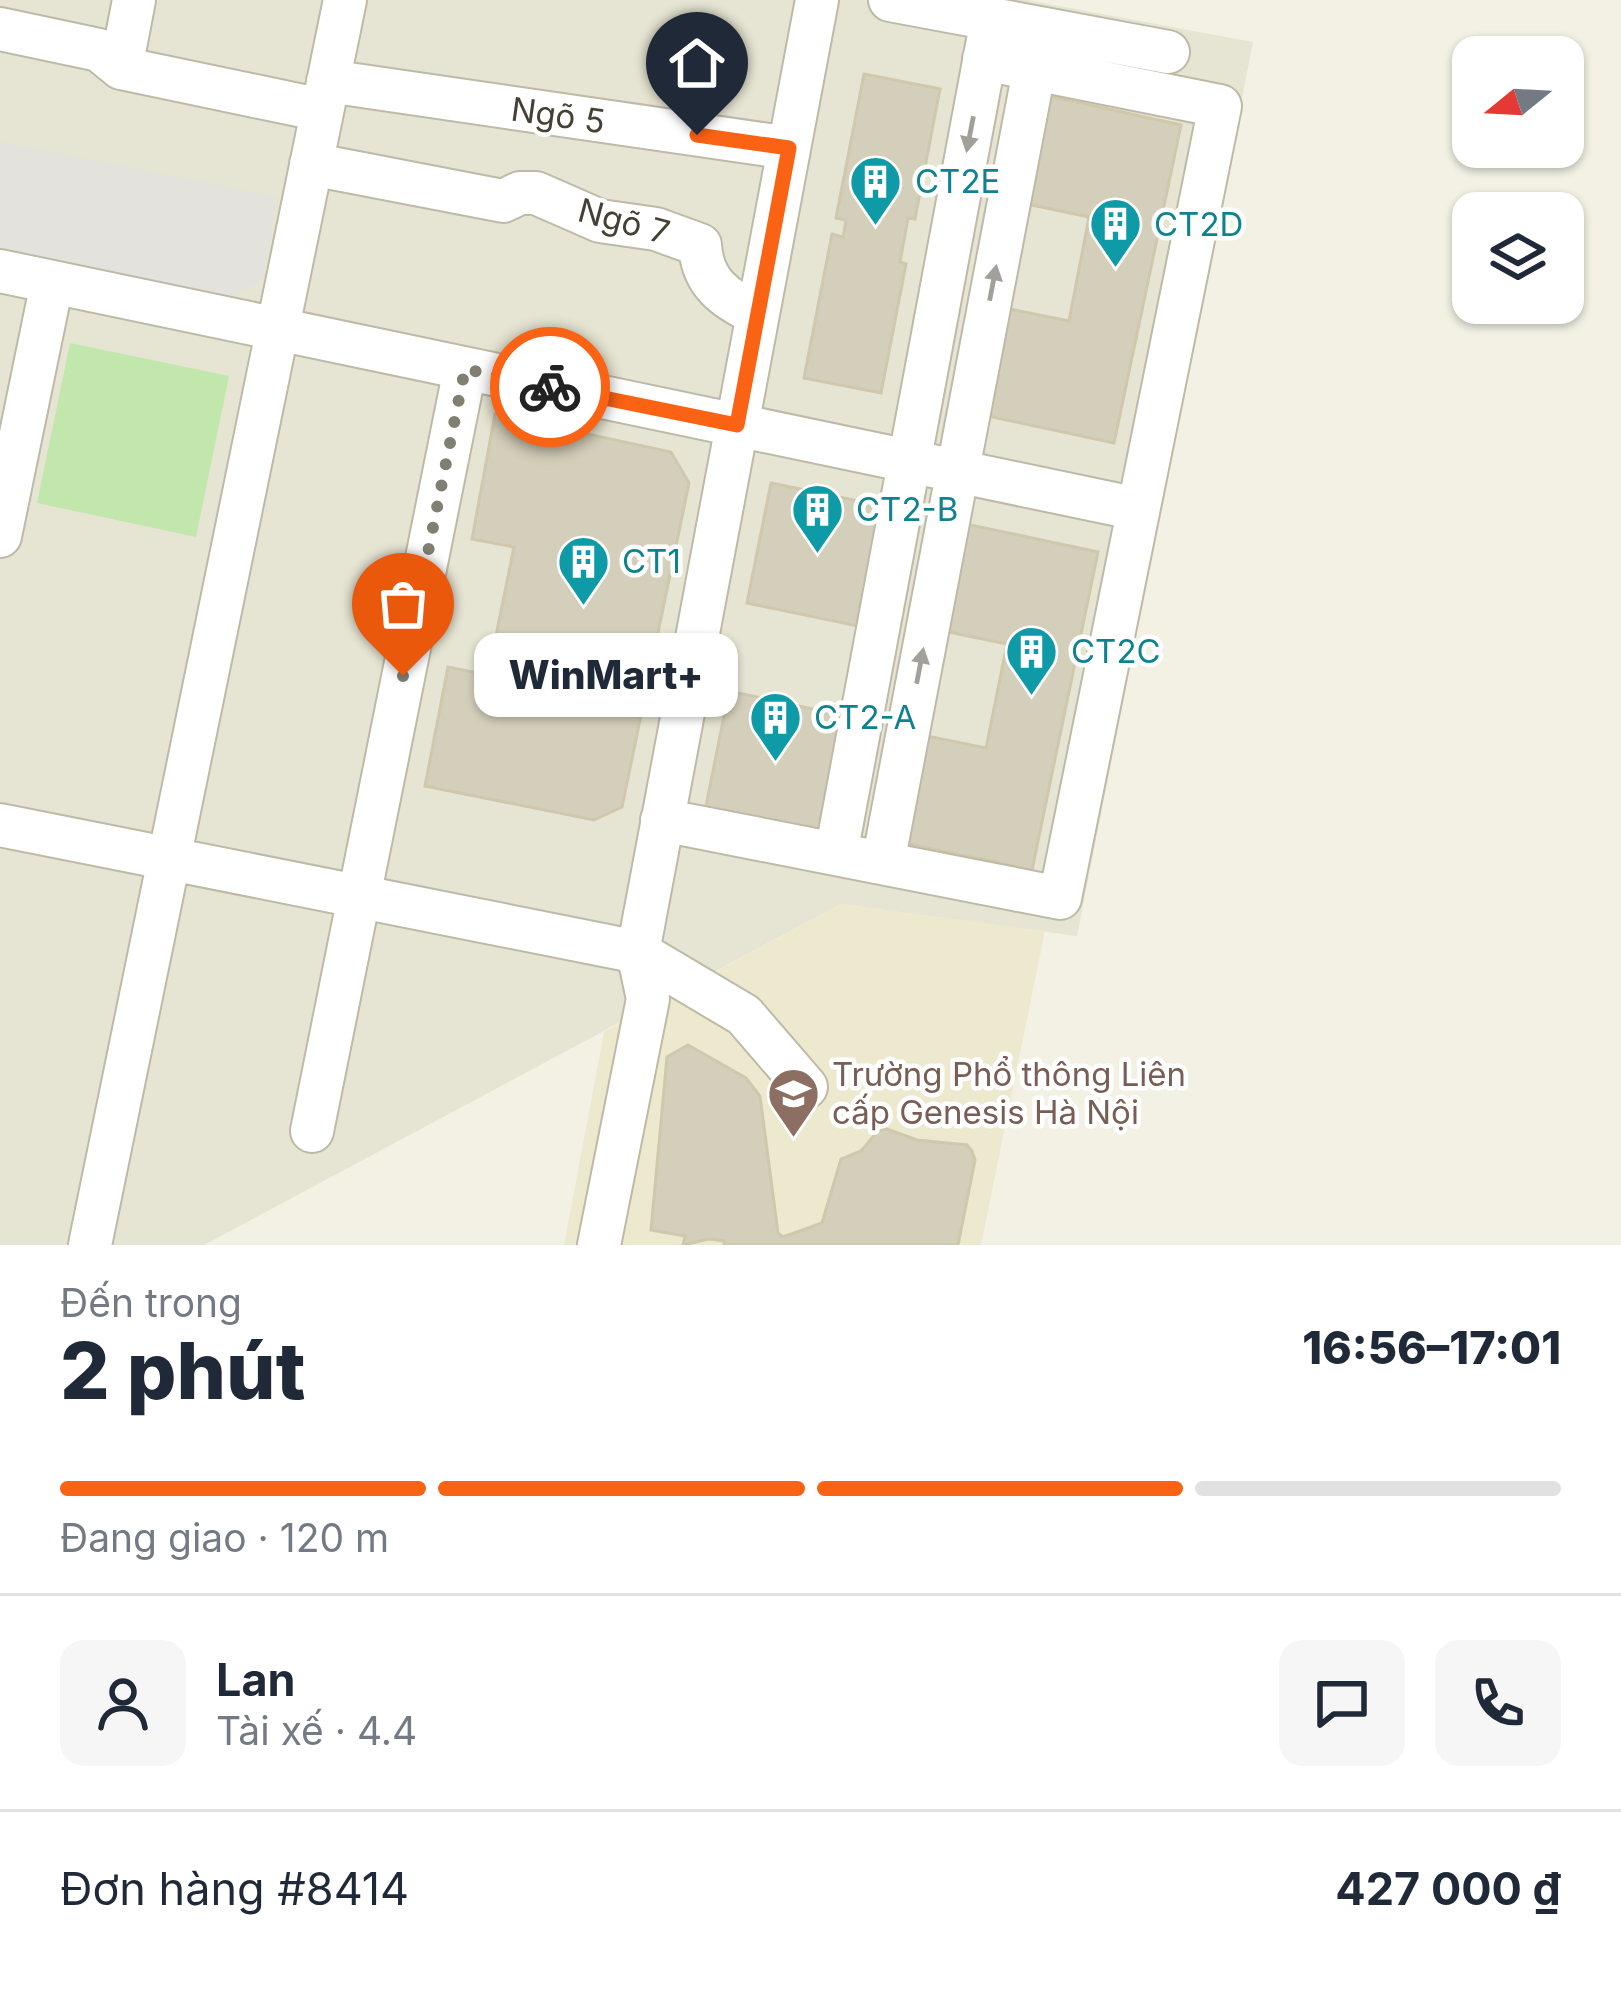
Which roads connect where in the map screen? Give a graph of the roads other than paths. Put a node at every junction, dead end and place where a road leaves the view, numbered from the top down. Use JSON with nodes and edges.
{"nodes":[{"id":1,"x":134,"y":0,"type":"edge"},
{"id":2,"x":345,"y":0,"type":"edge"},
{"id":3,"x":817,"y":0,"type":"edge"},
{"id":4,"x":890,"y":0,"type":"edge"},
{"id":5,"x":0,"y":29,"type":"edge"},
{"id":6,"x":988,"y":39,"type":"junction"},
{"id":7,"x":1038,"y":49,"type":"junction"},
{"id":8,"x":1168,"y":52,"type":"dead end"},
{"id":9,"x":121,"y":68,"type":"junction"},
{"id":10,"x":325,"y":95,"type":"junction"},
{"id":11,"x":789,"y":148,"type":"junction"},
{"id":12,"x":310,"y":164,"type":"junction"},
{"id":13,"x":0,"y":272,"type":"edge"},
{"id":14,"x":52,"y":283,"type":"junction"},
{"id":15,"x":758,"y":314,"type":"junction"},
{"id":16,"x":276,"y":329,"type":"junction"},
{"id":17,"x":465,"y":369,"type":"junction"},
{"id":18,"x":737,"y":425,"type":"junction"},
{"id":19,"x":909,"y":462,"type":"junction"},
{"id":20,"x":957,"y":471,"type":"junction"},
{"id":21,"x":1138,"y":508,"type":"junction"},
{"id":22,"x":0,"y":536,"type":"edge"},
{"id":23,"x":662,"y":820,"type":"junction"},
{"id":24,"x":0,"y":825,"type":"edge"},
{"id":25,"x":836,"y":854,"type":"junction"},
{"id":26,"x":167,"y":858,"type":"junction"},
{"id":27,"x":883,"y":863,"type":"junction"},
{"id":28,"x":358,"y":896,"type":"junction"},
{"id":29,"x":638,"y":952,"type":"junction"},
{"id":30,"x":806,"y":1088,"type":"dead end"},
{"id":31,"x":312,"y":1131,"type":"dead end"},
{"id":32,"x":90,"y":1245,"type":"edge"},
{"id":33,"x":598,"y":1245,"type":"edge"}],
"edges":[{"from":1,"to":9,"type":"street"},
{"from":2,"to":10,"type":"street"},
{"from":3,"to":11,"type":"street"},
{"from":4,"to":6,"type":"street"},
{"from":5,"to":9,"type":"street","name":"Ngõ 5"},
{"from":6,"to":7,"type":"street"},
{"from":6,"to":19,"type":"street","one_way":true},
{"from":7,"to":8,"type":"street"},
{"from":20,"to":7,"type":"street","one_way":true},
{"from":7,"to":21,"type":"street"},
{"from":9,"to":10,"type":"street","name":"Ngõ 5"},
{"from":10,"to":11,"type":"street","name":"Ngõ 5"},
{"from":10,"to":12,"type":"street"},
{"from":11,"to":15,"type":"street"},
{"from":12,"to":15,"type":"street","name":"Ngõ 7"},
{"from":12,"to":16,"type":"street"},
{"from":13,"to":14,"type":"street"},
{"from":14,"to":16,"type":"street"},
{"from":14,"to":22,"type":"street"},
{"from":15,"to":18,"type":"street"},
{"from":16,"to":17,"type":"street"},
{"from":16,"to":26,"type":"street"},
{"from":17,"to":18,"type":"street"},
{"from":17,"to":28,"type":"street"},
{"from":18,"to":19,"type":"street"},
{"from":18,"to":23,"type":"street"},
{"from":19,"to":20,"type":"street"},
{"from":19,"to":25,"type":"street"},
{"from":20,"to":21,"type":"street"},
{"from":27,"to":20,"type":"street","one_way":true},
{"from":21,"to":27,"type":"street"},
{"from":23,"to":25,"type":"street"},
{"from":23,"to":29,"type":"street"},
{"from":24,"to":26,"type":"street"},
{"from":25,"to":27,"type":"street"},
{"from":26,"to":28,"type":"street"},
{"from":26,"to":32,"type":"street"},
{"from":28,"to":29,"type":"street"},
{"from":28,"to":31,"type":"street"},
{"from":29,"to":30,"type":"street"},
{"from":29,"to":33,"type":"street"}]}
